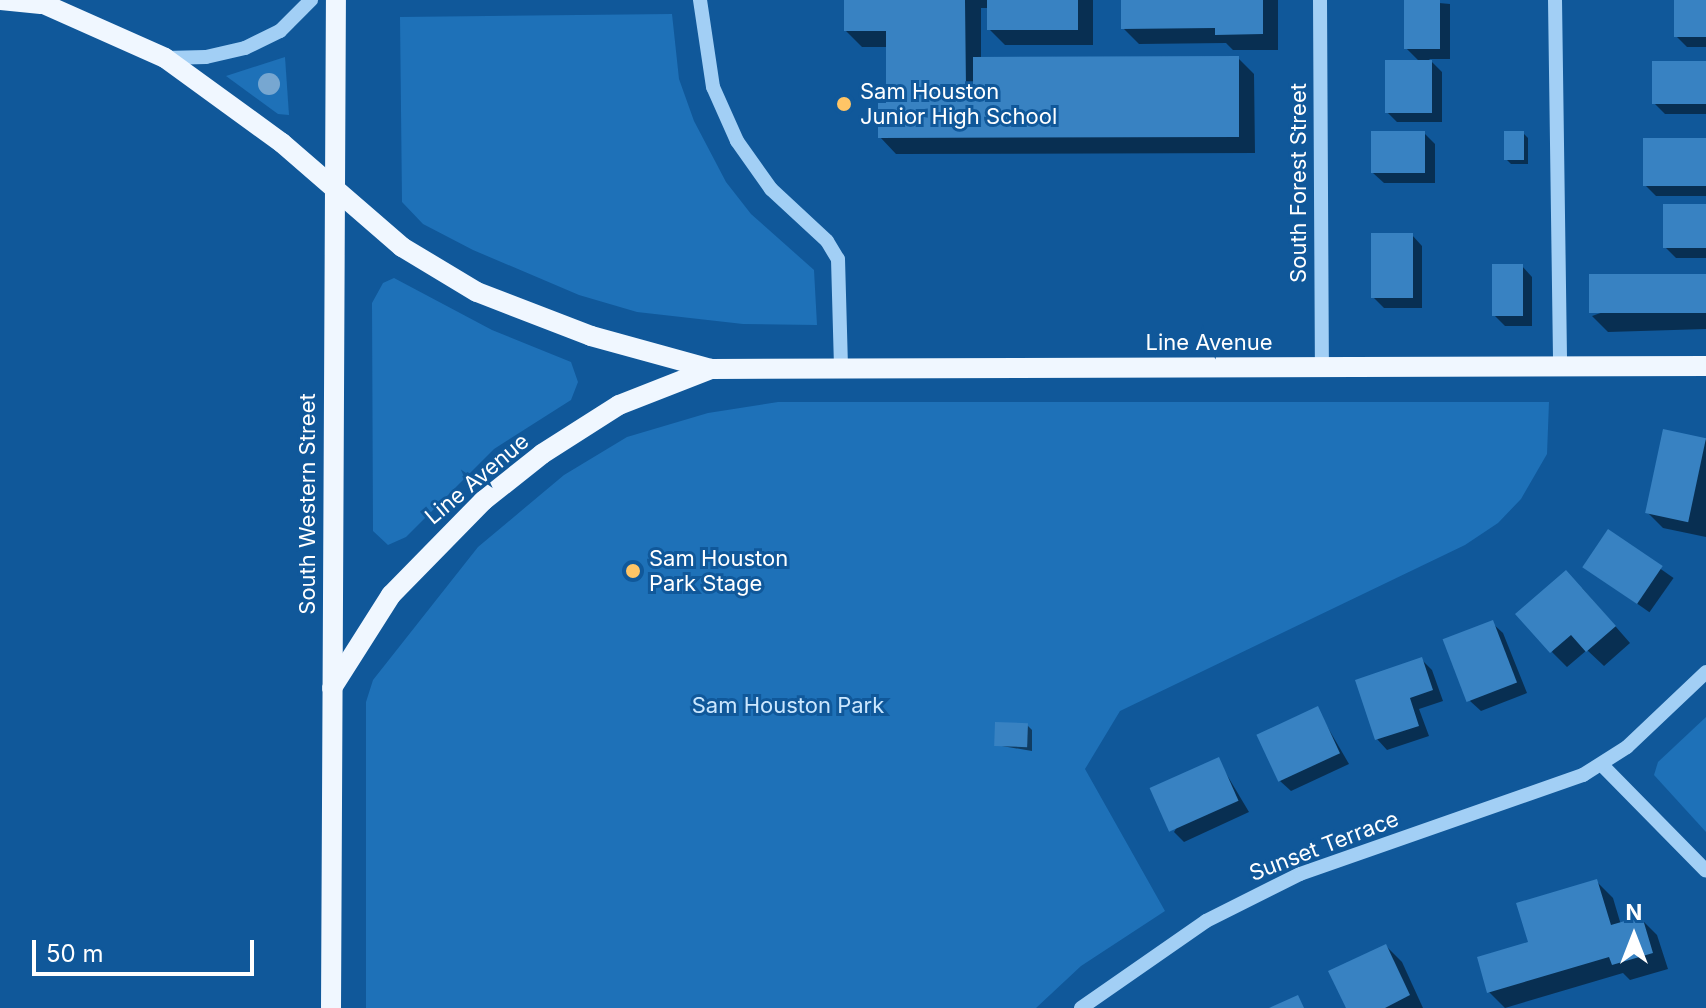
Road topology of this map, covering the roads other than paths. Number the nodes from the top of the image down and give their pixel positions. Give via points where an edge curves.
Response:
1 (0, 0) edge
2 (311, 0) edge
3 (336, 0) edge
4 (700, 0) edge
5 (1320, 0) edge
6 (1555, 0) edge
7 (38, 2) edge
8 (165, 58) junction
9 (334, 190) junction
10 (1560, 366) junction
11 (1706, 366) edge
12 (1322, 367) junction
13 (841, 368) junction
14 (711, 369) junction
15 (1706, 672) edge
16 (330, 691) junction
17 (1602, 765) junction
18 (1706, 871) edge
19 (331, 1008) edge
20 (1081, 1008) edge

1 - 7 main road, Line Avenue
2 - 8 street via 280,31 245,48
3 - 9 main road, South Western Street
4 - 13 street via 713,87 737,141 771,189 827,241 838,259
5 - 12 street, South Forest Street
6 - 10 street
7 - 8 main road, Line Avenue
8 - 9 main road, Line Avenue via 272,136
9 - 14 main road, Line Avenue via 415,256 477,292 591,336
9 - 16 main road, South Western Street
10 - 11 main road, Line Avenue
10 - 12 main road, Line Avenue
12 - 13 main road, Line Avenue
13 - 14 main road, Line Avenue
14 - 16 main road, Line Avenue via 619,405 542,454 483,501 391,595
15 - 17 street, Sunset Terrace
16 - 19 main road, South Western Street
17 - 18 street
17 - 20 street, Sunset Terrace via 1551,789 1300,874 1257,894 1206,921

